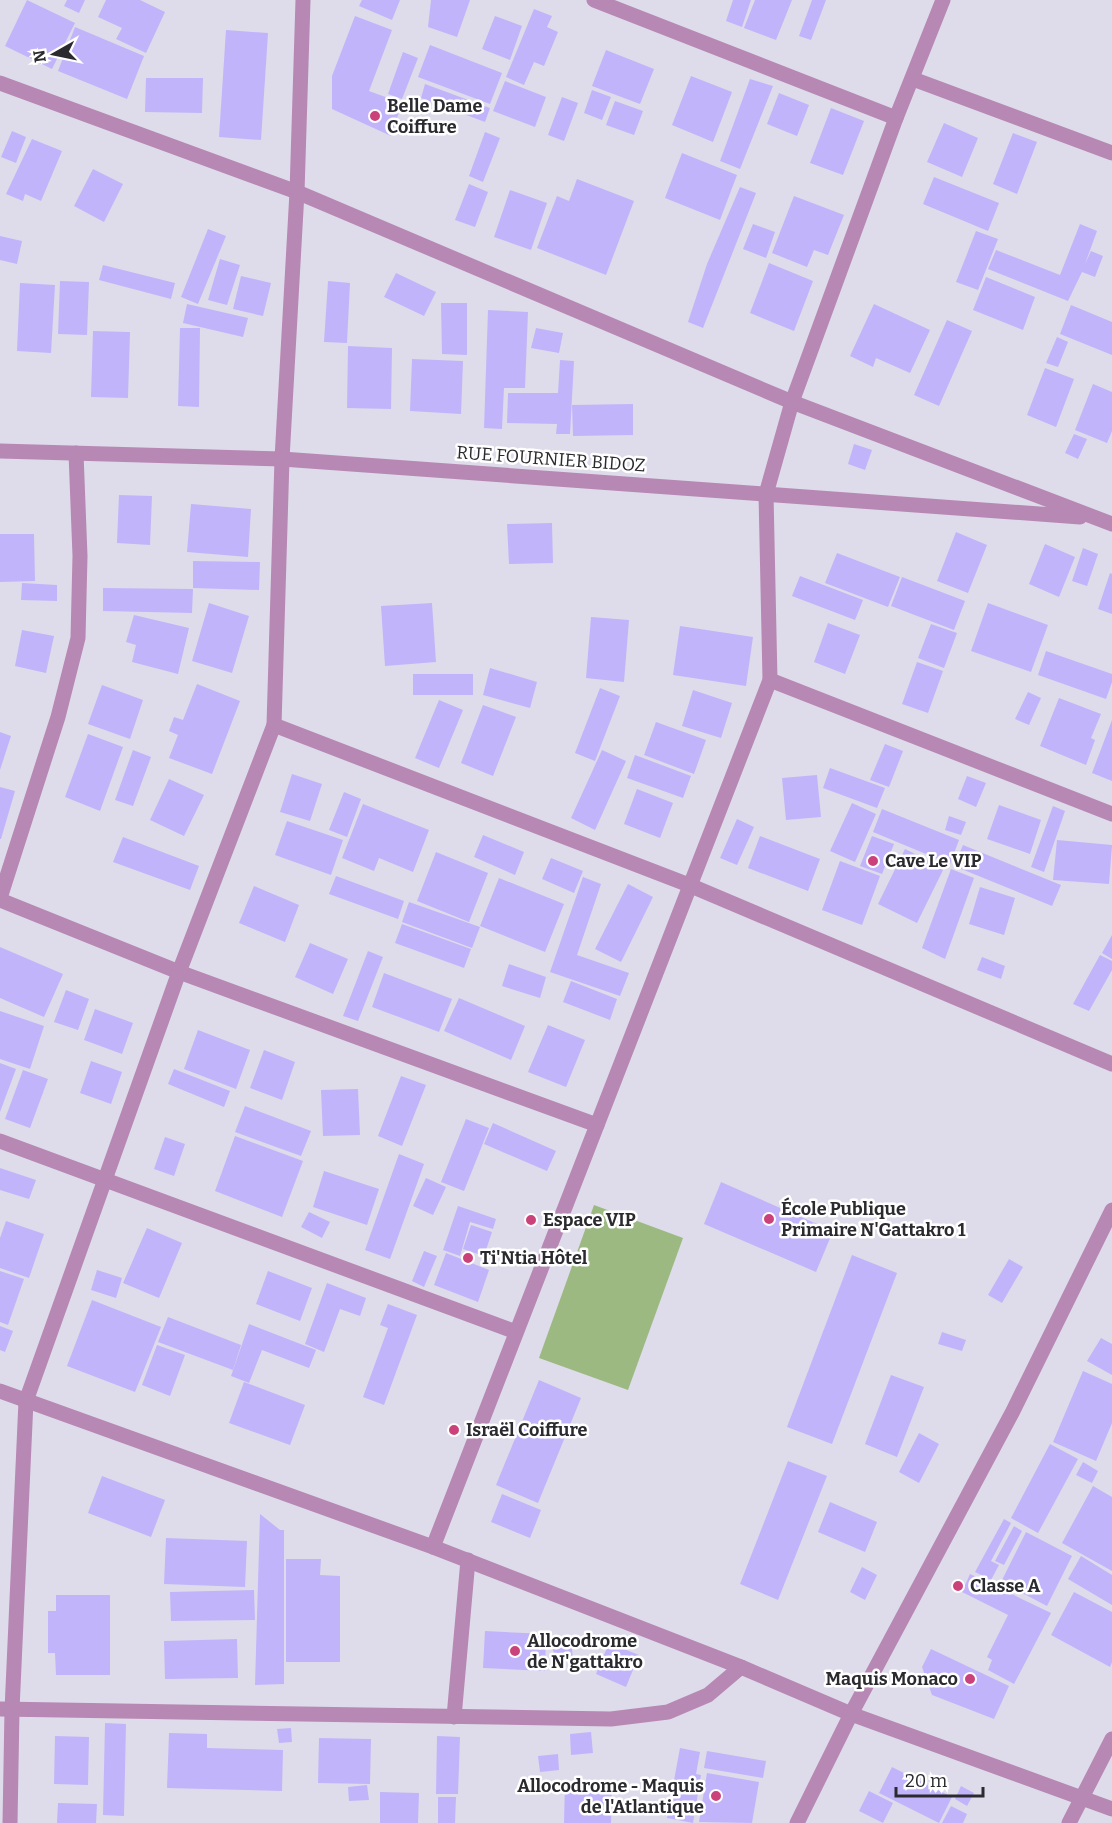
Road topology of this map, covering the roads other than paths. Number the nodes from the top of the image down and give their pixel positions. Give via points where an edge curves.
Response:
1 (303, 0) edge
2 (594, 0) edge
3 (943, 0) edge
4 (913, 79) junction
5 (0, 83) edge
6 (896, 118) junction
7 (1112, 153) edge
8 (297, 192) junction
9 (792, 402) junction
10 (0, 451) edge
11 (76, 453) junction
12 (282, 459) junction
13 (766, 494) junction
14 (1105, 521) edge
15 (771, 680) junction
16 (274, 725) junction
17 (1112, 814) edge
18 (690, 885) junction
19 (0, 899) edge
20 (179, 972) junction
21 (1112, 1064) edge
22 (597, 1125) junction
23 (0, 1141) edge
24 (105, 1179) junction
25 (1112, 1209) edge
26 (516, 1332) junction
27 (0, 1391) edge
28 (26, 1401) junction
29 (433, 1547) junction
30 (468, 1560) junction
31 (741, 1667) junction
32 (6, 1710) edge
33 (851, 1714) junction
34 (454, 1717) junction
35 (1112, 1739) edge
36 (1082, 1798) junction
37 (1112, 1809) edge
38 (10, 1823) edge
39 (796, 1823) edge
40 (1069, 1823) edge

1 - 8 street
2 - 6 street
3 - 4 street
4 - 6 street
4 - 7 street
5 - 8 street
6 - 9 street
8 - 9 street
8 - 12 street
9 - 13 street
9 - 14 street
10 - 11 street, RUE FOURNIER BIDOZ
11 - 12 street, RUE FOURNIER BIDOZ
11 - 19 street via 78,638 58,717
12 - 13 street, RUE FOURNIER BIDOZ
12 - 16 street
13 - 14 street, RUE FOURNIER BIDOZ
13 - 15 street
15 - 17 street
15 - 18 street
16 - 18 street
16 - 20 street
18 - 21 street
18 - 22 street
19 - 20 street
20 - 22 street
20 - 24 street
22 - 26 street
23 - 24 street
24 - 26 street
24 - 28 street
25 - 33 street via 1013,1411
26 - 29 street
27 - 28 street
28 - 29 street
28 - 32 street
29 - 30 street
30 - 31 street
30 - 34 street
31 - 33 street
31 - 34 street via 708,1695 668,1712 611,1719
32 - 34 street
32 - 38 street
33 - 36 street
33 - 39 street
35 - 36 street
36 - 37 street
36 - 40 street

